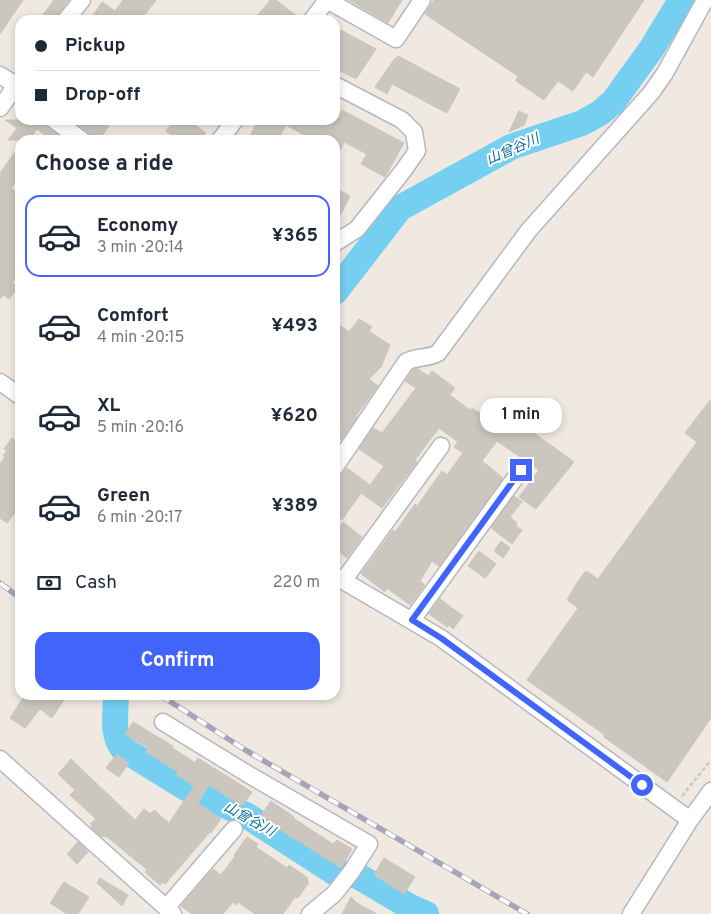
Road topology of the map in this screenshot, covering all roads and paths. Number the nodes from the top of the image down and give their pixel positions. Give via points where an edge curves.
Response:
1 (82, 0) edge
2 (327, 0) edge
3 (422, 0) edge
4 (705, 0) edge
5 (70, 15) edge
6 (316, 15) edge
7 (0, 75) edge
8 (15, 86) edge
9 (340, 88) edge
10 (15, 89) edge
11 (0, 108) edge
12 (61, 125) edge
13 (75, 135) edge
14 (340, 240) edge
15 (0, 382) edge
16 (15, 392) edge
17 (441, 446) dead end
18 (340, 460) edge
19 (521, 470) dead end
20 (340, 578) edge
21 (340, 580) edge
22 (412, 620) junction
23 (163, 722) dead end
24 (0, 758) edge
25 (711, 760) edge
26 (711, 790) edge
27 (673, 808) junction
28 (690, 820) junction
29 (234, 828) dead end
30 (170, 911) edge
31 (310, 914) edge
32 (631, 914) edge

1 - 5 street
2 - 3 street via 396,39
2 - 6 street
4 - 18 street via 666,74 651,94 529,230 438,353 406,362
7 - 8 street
9 - 14 street via 402,120 414,132 416,150 357,229
10 - 11 street
12 - 13 street
15 - 16 street
17 - 20 street
19 - 22 street
21 - 22 street
22 - 27 street
23 - 31 street via 369,844 334,894
24 - 30 street
25 - 27 path
26 - 28 street
27 - 28 street
28 - 32 street
29 - 30 street

